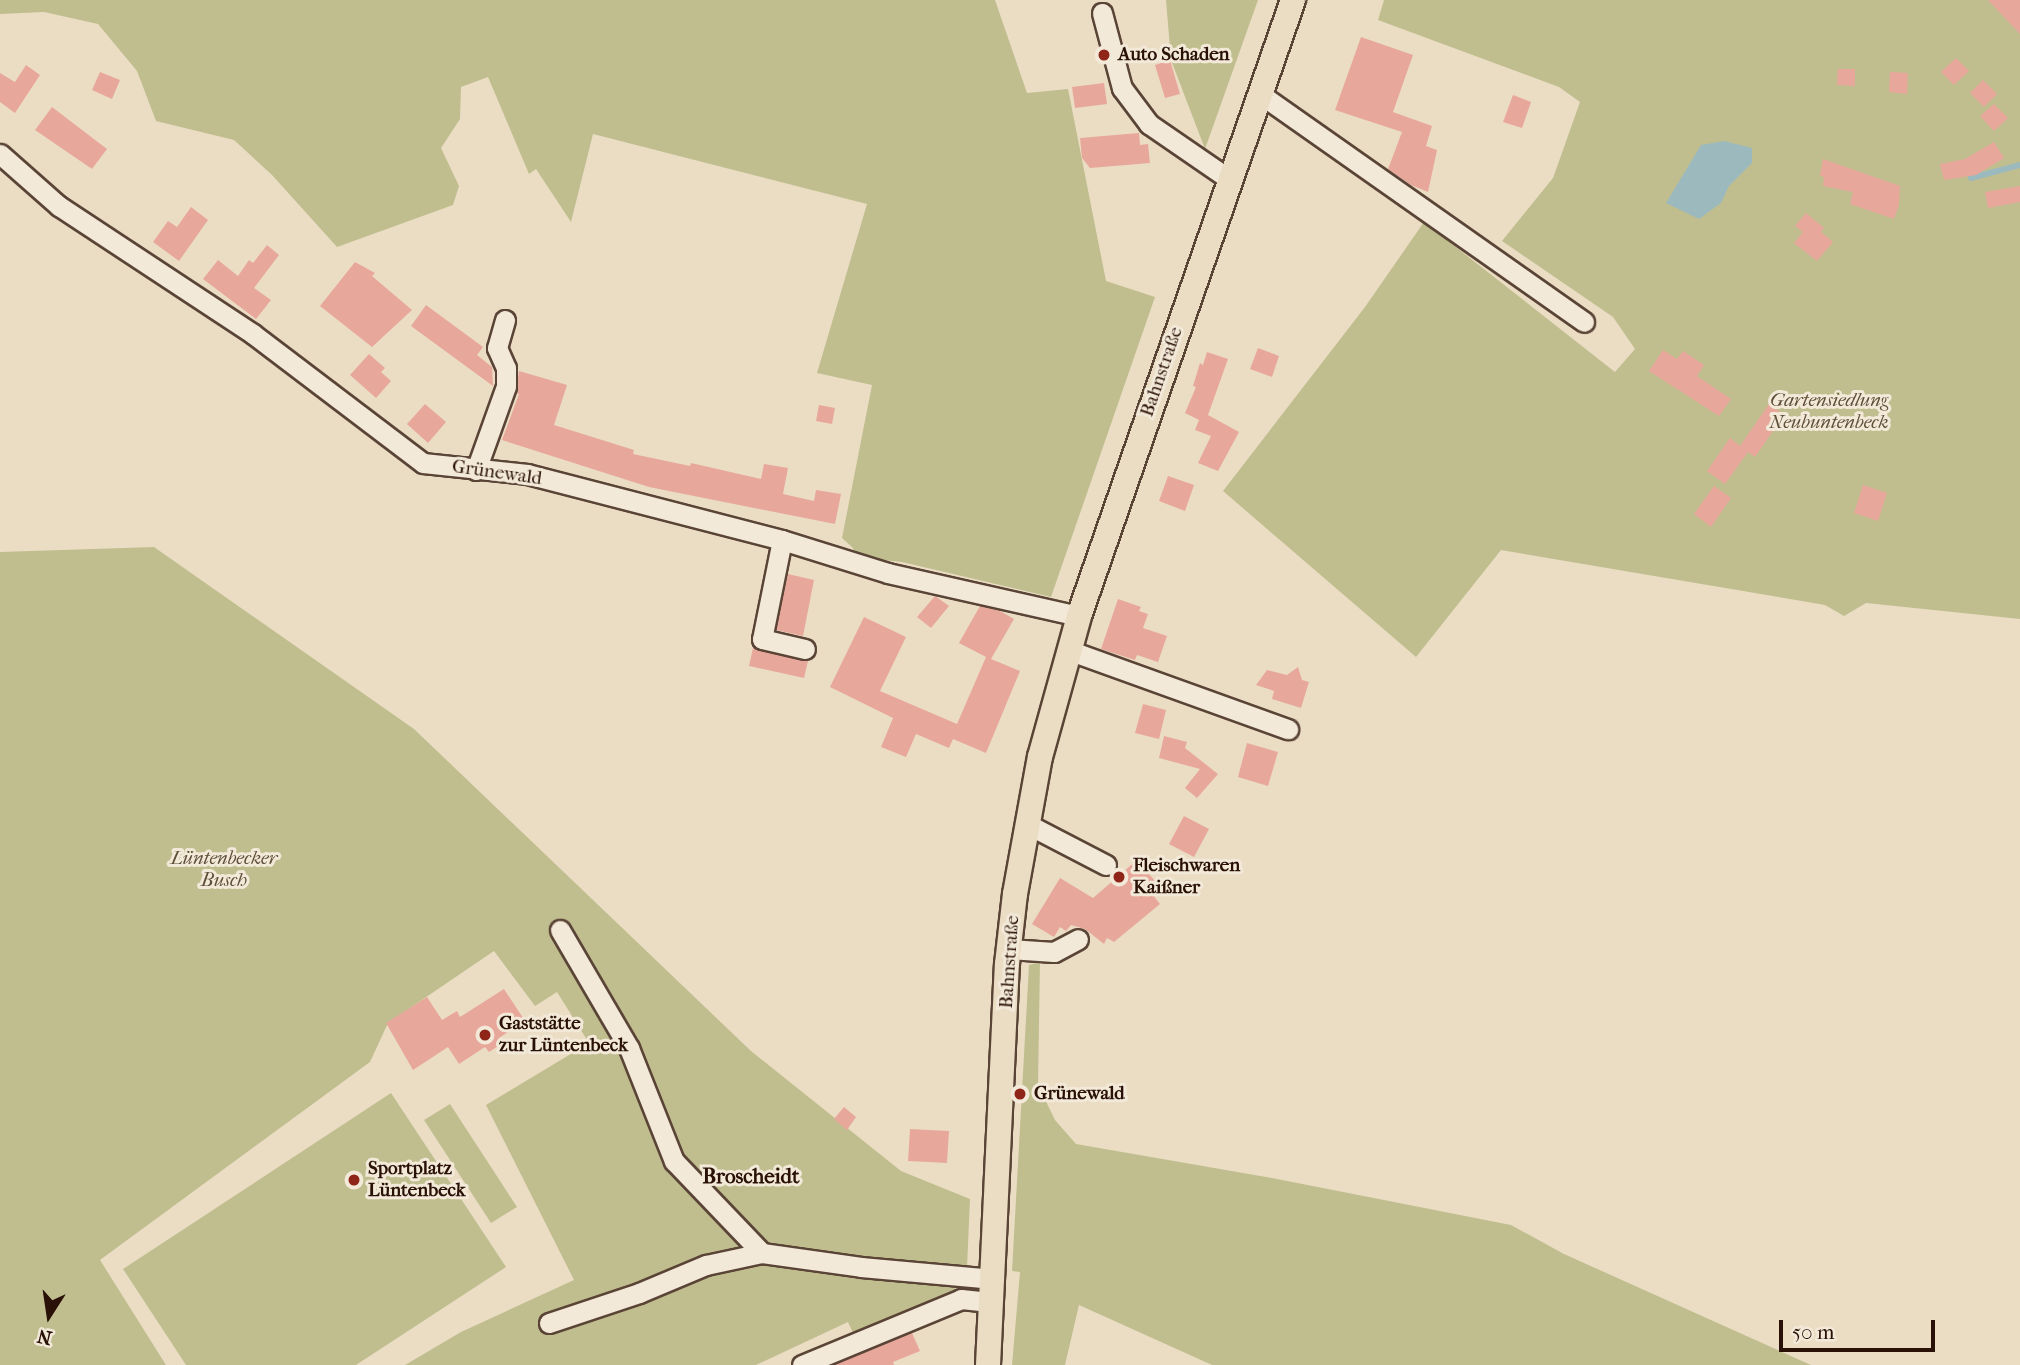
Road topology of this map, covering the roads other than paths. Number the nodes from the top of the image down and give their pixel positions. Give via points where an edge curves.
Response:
1 (1293, 0) edge
2 (1102, 13) dead end
3 (1260, 94) junction
4 (0, 154) edge
5 (1229, 179) junction
6 (505, 320) dead end
7 (1584, 322) dead end
8 (476, 470) junction
9 (782, 540) junction
10 (1079, 616) junction
11 (805, 649) dead end
12 (1068, 650) junction
13 (1288, 729) dead end
14 (1027, 824) junction
15 (1106, 865) dead end
16 (560, 930) dead end
17 (1077, 939) dead end
18 (1009, 949) junction
19 (762, 1253) junction
20 (992, 1290) junction
21 (549, 1323) dead end
22 (802, 1365) edge
23 (988, 1365) edge

1 - 3 main road, Bahnstraße
2 - 5 street via 1122,88 1149,124
3 - 5 main road, Bahnstraße
3 - 7 street
4 - 8 street, Grünewald via 59,206 253,334 423,463
5 - 10 main road, Bahnstraße
6 - 8 street via 498,348 506,368 506,386
8 - 9 street, Grünewald via 527,474
9 - 10 street, Grünewald via 888,573
9 - 11 street via 762,639
10 - 12 main road, Bahnstraße
12 - 13 street
12 - 14 main road, Bahnstraße via 1042,745
14 - 15 street
14 - 18 main road, Bahnstraße
16 - 19 street via 629,1048 674,1161
17 - 18 street via 1054,952
18 - 20 main road, Bahnstraße
19 - 20 street via 963,1276
19 - 21 street via 706,1265
20 - 22 street
20 - 23 main road, Bahnstraße

